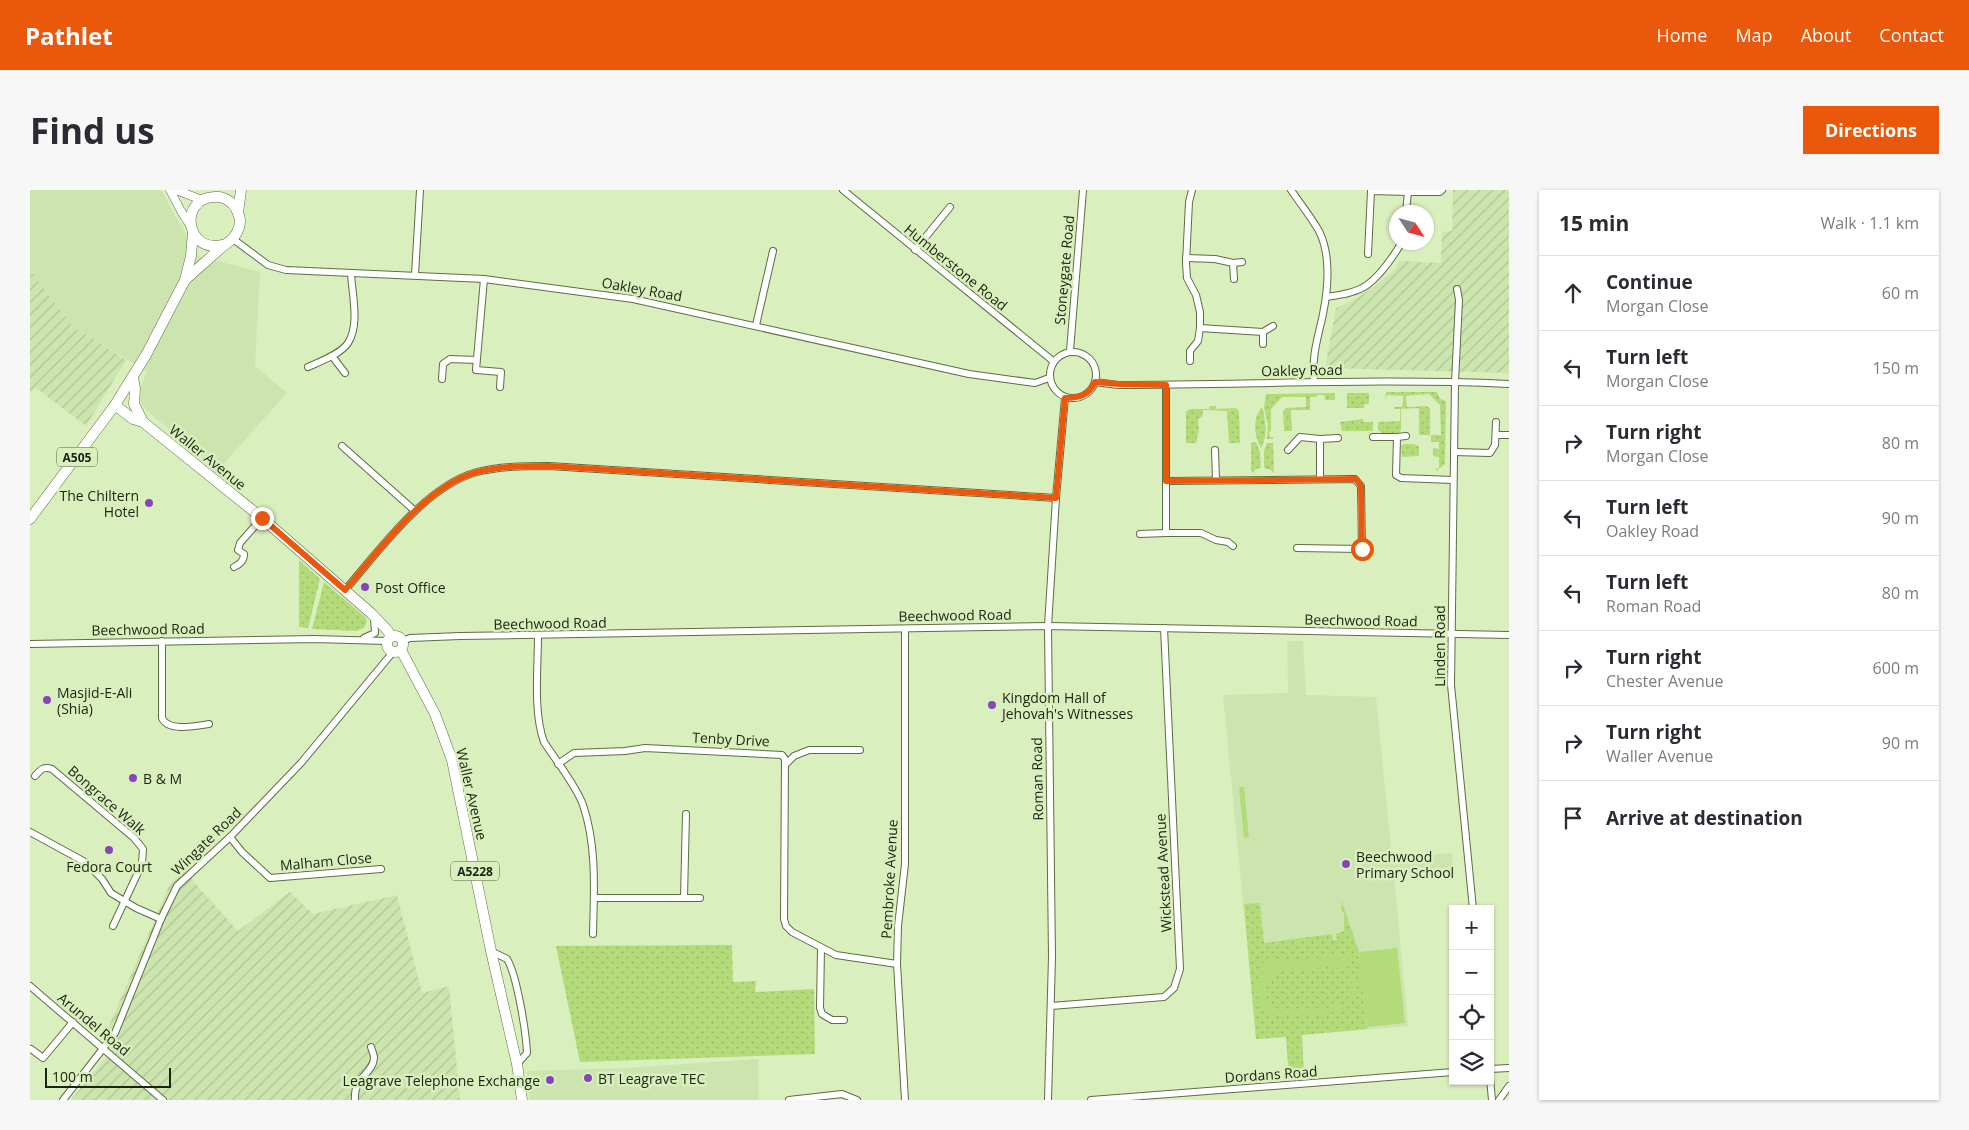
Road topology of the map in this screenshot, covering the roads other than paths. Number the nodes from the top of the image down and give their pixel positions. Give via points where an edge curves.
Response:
1 (170, 190) edge
2 (176, 190) edge
3 (217, 190) edge
4 (241, 190) edge
5 (420, 190) edge
6 (843, 190) edge
7 (1083, 190) edge
8 (1192, 190) edge
9 (1291, 190) edge
10 (1371, 190) edge
11 (1442, 190) edge
12 (1408, 192) junction
13 (204, 199) junction
14 (1407, 205) edge
15 (950, 207) dead end
16 (238, 212) junction
17 (192, 228) junction
18 (229, 241) junction
19 (915, 250) junction
20 (1396, 250) edge
21 (773, 251) dead end
22 (1368, 254) dead end
23 (1186, 258) junction
24 (1242, 262) dead end
25 (1233, 263) junction
26 (351, 273) junction
27 (416, 275) junction
28 (484, 279) junction
29 (1234, 279) dead end
30 (185, 280) junction
31 (1457, 289) dead end
32 (1326, 297) junction
33 (756, 325) junction
34 (1273, 326) dead end
35 (1200, 328) junction
36 (1263, 332) junction
37 (1263, 344) dead end
38 (1070, 351) junction
39 (332, 356) junction
40 (476, 360) junction
41 (1190, 361) dead end
42 (1053, 362) junction
43 (308, 367) dead end
44 (344, 373) dead end
45 (133, 377) junction
46 (1049, 378) junction
47 (442, 379) dead end
48 (1095, 382) junction
49 (1314, 382) junction
50 (1455, 382) junction
51 (1509, 384) edge
52 (1166, 385) junction
53 (500, 387) dead end
54 (1065, 398) junction
55 (115, 405) junction
56 (143, 422) junction
57 (1496, 422) dead end
58 (1496, 435) junction
59 (1509, 435) edge
60 (1406, 436) dead end
61 (1373, 437) dead end
62 (1397, 437) junction
63 (1338, 438) dead end
64 (1320, 439) junction
65 (342, 446) dead end
66 (1215, 450) dead end
67 (1288, 450) dead end
68 (1454, 452) junction
69 (1320, 479) junction
70 (1216, 480) junction
71 (1453, 480) junction
72 (1166, 481) junction
73 (1056, 498) junction
74 (415, 511) junction
75 (262, 518) junction
76 (30, 519) edge
77 (1166, 533) junction
78 (1140, 534) dead end
79 (1233, 546) dead end
80 (1297, 548) dead end
81 (234, 567) dead end
82 (345, 590) junction
83 (372, 614) junction
84 (1048, 626) junction
85 (1164, 628) junction
86 (905, 629) junction
87 (1451, 634) junction
88 (1509, 635) edge
89 (538, 636) junction
90 (389, 639) junction
91 (360, 640) junction
92 (162, 641) junction
93 (30, 644) edge
94 (399, 648) junction
95 (209, 724) dead end
96 (860, 750) dead end
97 (558, 764) junction
98 (785, 765) junction
99 (35, 776) dead end
100 (686, 814) dead end
101 (30, 832) edge
102 (230, 837) junction
103 (381, 869) dead end
104 (684, 897) junction
105 (594, 898) junction
106 (700, 898) dead end
107 (124, 901) junction
108 (1473, 905) edge
109 (161, 919) junction
110 (113, 926) dead end
111 (592, 934) dead end
112 (821, 948) junction
113 (491, 951) junction
114 (897, 964) junction
115 (30, 986) edge
116 (1051, 1006) junction
117 (844, 1020) dead end
118 (73, 1022) junction
119 (371, 1047) dead end
120 (31, 1048) dead end
121 (104, 1049) junction
122 (517, 1064) junction
123 (1509, 1068) edge
124 (1494, 1069) edge
125 (1449, 1072) edge
126 (1491, 1085) edge
127 (1509, 1086) edge
128 (63, 1100) edge
129 (163, 1100) edge
130 (355, 1100) edge
131 (522, 1100) edge
132 (789, 1100) edge
133 (857, 1100) edge
134 (905, 1100) edge
135 (1048, 1100) edge
136 (1091, 1100) edge
137 (1492, 1100) edge
138 (1498, 1100) edge

1 - 17 street
2 - 13 street
3 - 13 main road
4 - 16 main road
5 - 27 street
6 - 19 street, Humberstone Road
7 - 38 street, Stoneygate Road
8 - 23 street
9 - 32 street via 1319,232 1325,252
10 - 12 street
10 - 22 street
11 - 12 street
12 - 14 street
13 - 16 main road via 221,197 229,200
13 - 17 main road via 193,211
15 - 19 street
16 - 18 main road via 239,226
17 - 18 main road via 203,243 211,246
17 - 30 main road, A505 via 191,256
18 - 26 street, Oakley Road via 262,261 286,270
18 - 30 main road, A505
19 - 42 street, Humberstone Road
20 - 32 street via 1366,285 1345,294
21 - 33 street
23 - 25 street
23 - 35 street via 1187,278 1200,312
24 - 25 street
25 - 29 street
26 - 27 street, Oakley Road
26 - 39 street via 355,321 348,343
27 - 28 street, Oakley Road
28 - 33 street, Oakley Road via 633,298
28 - 40 street
30 - 45 main road, A505
31 - 50 street, Linden Road
32 - 49 street via 1314,346
33 - 46 street, Oakley Road via 969,374 1035,383
34 - 36 street
35 - 36 street
35 - 41 street via 1198,341 1190,351
36 - 37 street
38 - 42 street
38 - 48 street via 1091,360
39 - 43 street
39 - 44 street
40 - 47 street via 450,359 443,364
40 - 53 street via 476,370 501,372
42 - 46 street
45 - 55 main road, A505
45 - 56 main road via 134,404
46 - 54 street via 1055,390
48 - 52 street, Oakley Road
48 - 54 street via 1087,394
49 - 50 street, Oakley Road
49 - 52 street, Oakley Road
50 - 51 street, Oakley Road
50 - 68 street, Linden Road
52 - 72 street
54 - 73 street, Roman Road
55 - 56 main road, Waller Avenue / A5228 via 132,419
55 - 76 main road, A505
56 - 75 main road, Waller Avenue / A5228
57 - 58 street
58 - 59 street
58 - 68 street via 1495,446 1490,452
60 - 62 street
61 - 62 street
62 - 71 street via 1396,475 1401,478
63 - 64 street
64 - 67 street via 1300,437
64 - 69 street
65 - 74 street
66 - 70 street
68 - 71 street, Linden Road
69 - 70 street
69 - 80 street via 1356,479 1361,486 1362,549
70 - 72 street
71 - 87 street, Linden Road
72 - 77 street
73 - 74 street via 526,466 476,472 442,489
73 - 84 street, Roman Road
74 - 82 street
75 - 81 street via 240,543 238,550 244,558
75 - 82 main road, Waller Avenue / A5228
77 - 78 street
77 - 79 street via 1201,533
82 - 83 main road, Waller Avenue / A5228
83 - 90 main road, Waller Avenue / A5228 via 388,631
83 - 91 street via 375,633
84 - 85 street, Beechwood Road
84 - 86 street, Beechwood Road
84 - 116 street, Roman Road
85 - 87 street, Beechwood Road
85 - 116 street, Wickstead Avenue via 1180,969 1174,988 1164,997
86 - 89 street, Beechwood Road
86 - 114 street, Pembroke Avenue via 905,864
87 - 88 street, Beechwood Road
87 - 108 street, Linden Road via 1451,685
89 - 94 street, Beechwood Road via 410,638
89 - 97 street via 538,718 544,742
90 - 91 street, Beechwood Road
90 - 94 main road via 399,637
90 - 94 main road, A5228 via 387,648
91 - 92 street, Beechwood Road
92 - 93 street, Beechwood Road
92 - 95 street via 164,723 169,726
94 - 102 street, Wingate Road via 301,763
94 - 113 main road, Waller Avenue / A5228 via 434,714 452,760
96 - 98 street via 809,750 794,756
97 - 98 street, Tenby Drive via 574,754 645,748 779,754 785,759
97 - 105 street via 582,803 592,841
98 - 112 street via 784,918 792,932
99 - 107 street, Bongrace Walk via 41,769 52,769 143,849 142,864
100 - 104 street
101 - 107 street via 85,862 111,893
102 - 103 street, Malham Close via 270,878
102 - 109 street, Wingate Road via 177,886
104 - 105 street
104 - 106 street
105 - 111 street
107 - 109 street
107 - 110 street, Bongrace Walk
109 - 121 street, Wingate Road via 115,1033
112 - 114 street via 836,955
112 - 117 street via 820,1008 822,1014 832,1020
113 - 122 main road, Waller Avenue / A5228
113 - 122 street via 507,959 513,975 527,1053
114 - 134 street, Pembroke Avenue
115 - 118 street, Arundel Road
116 - 135 street, Roman Road
118 - 120 street via 43,1058
118 - 121 street, Arundel Road
119 - 130 street via 374,1059 355,1087
121 - 128 street, Wingate Road
121 - 129 street, Arundel Road
122 - 131 main road, Waller Avenue / A5228
123 - 124 street
125 - 136 street, Dordans Road
126 - 137 street
127 - 138 street
132 - 133 street via 842,1094

